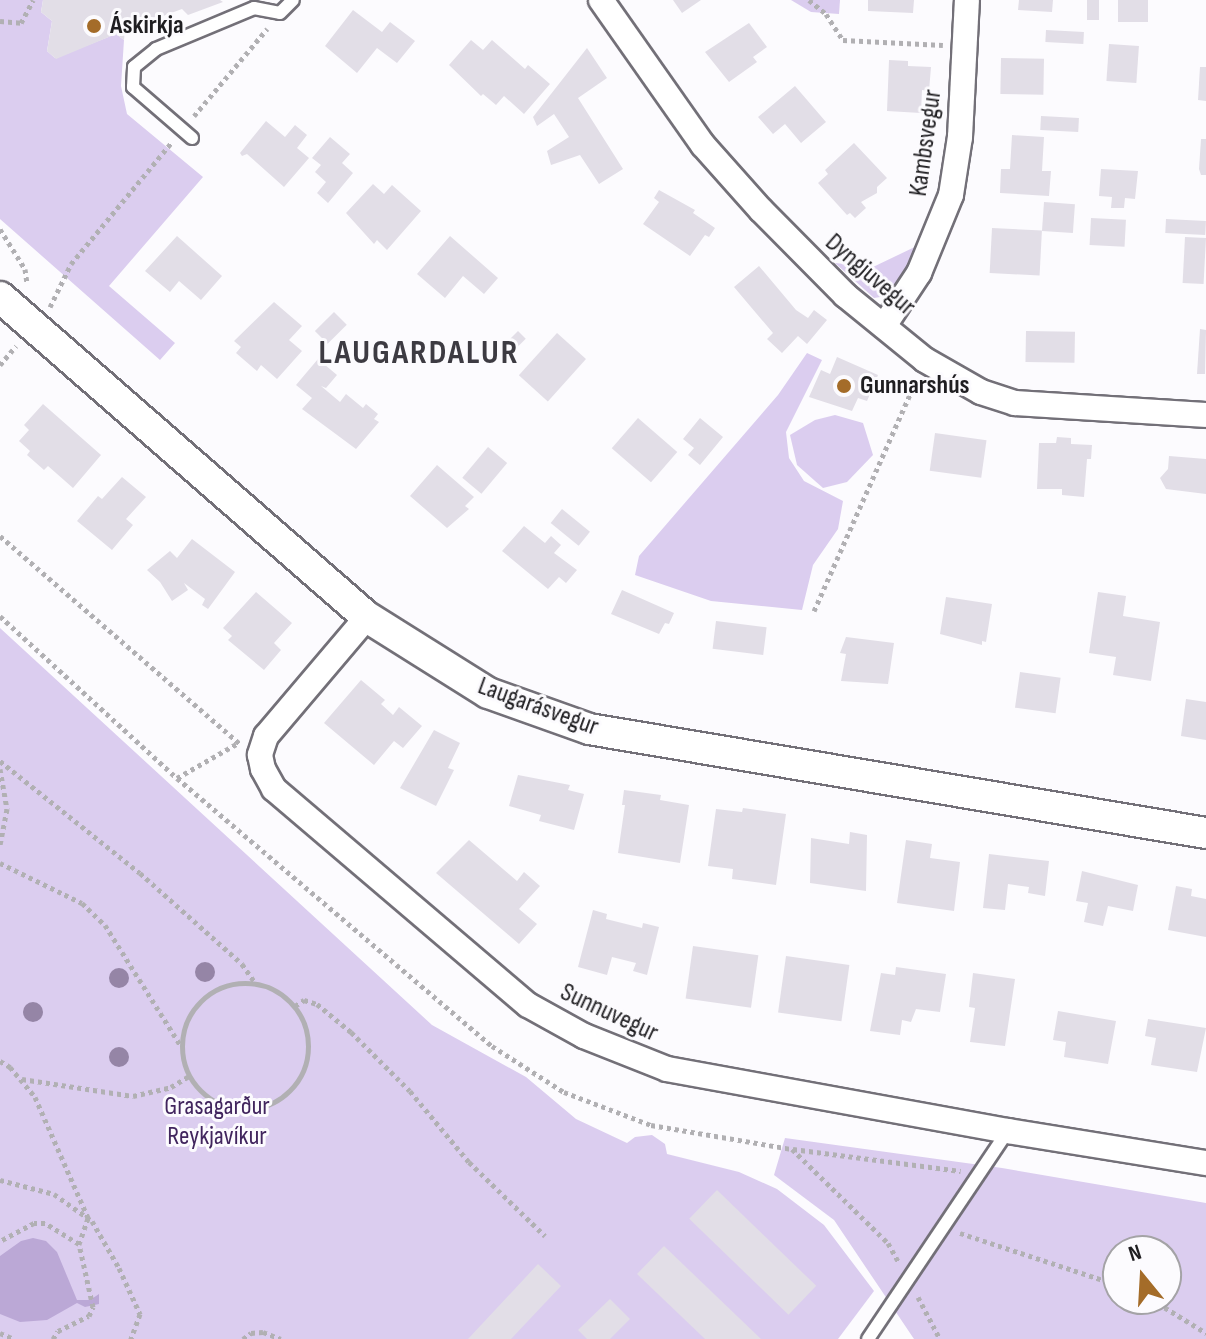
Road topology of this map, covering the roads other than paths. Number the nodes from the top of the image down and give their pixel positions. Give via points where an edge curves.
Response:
1 (293, 0) edge
2 (601, 0) edge
3 (967, 0) edge
4 (192, 138) dead end
5 (14, 295) edge
6 (884, 326) junction
7 (1206, 415) edge
8 (367, 617) junction
9 (1206, 833) edge
10 (1008, 1131) junction
11 (1206, 1163) edge
12 (868, 1339) edge

1 - 4 lane via 280,13 254,8 156,49 134,67 133,87
2 - 6 street, Dyngjuvegur via 703,145 807,259
3 - 6 street, Kambsvegur via 960,137 951,195 919,273
5 - 8 street, Laugarásvegur
6 - 7 street, Dyngjuvegur via 925,360 981,392 1015,403
8 - 9 street, Laugarásvegur via 488,693 589,729
8 - 10 street, Sunnuvegur via 266,736 260,755 274,789 528,1005 584,1036 667,1069
10 - 11 street, Sunnuvegur
10 - 12 lane

